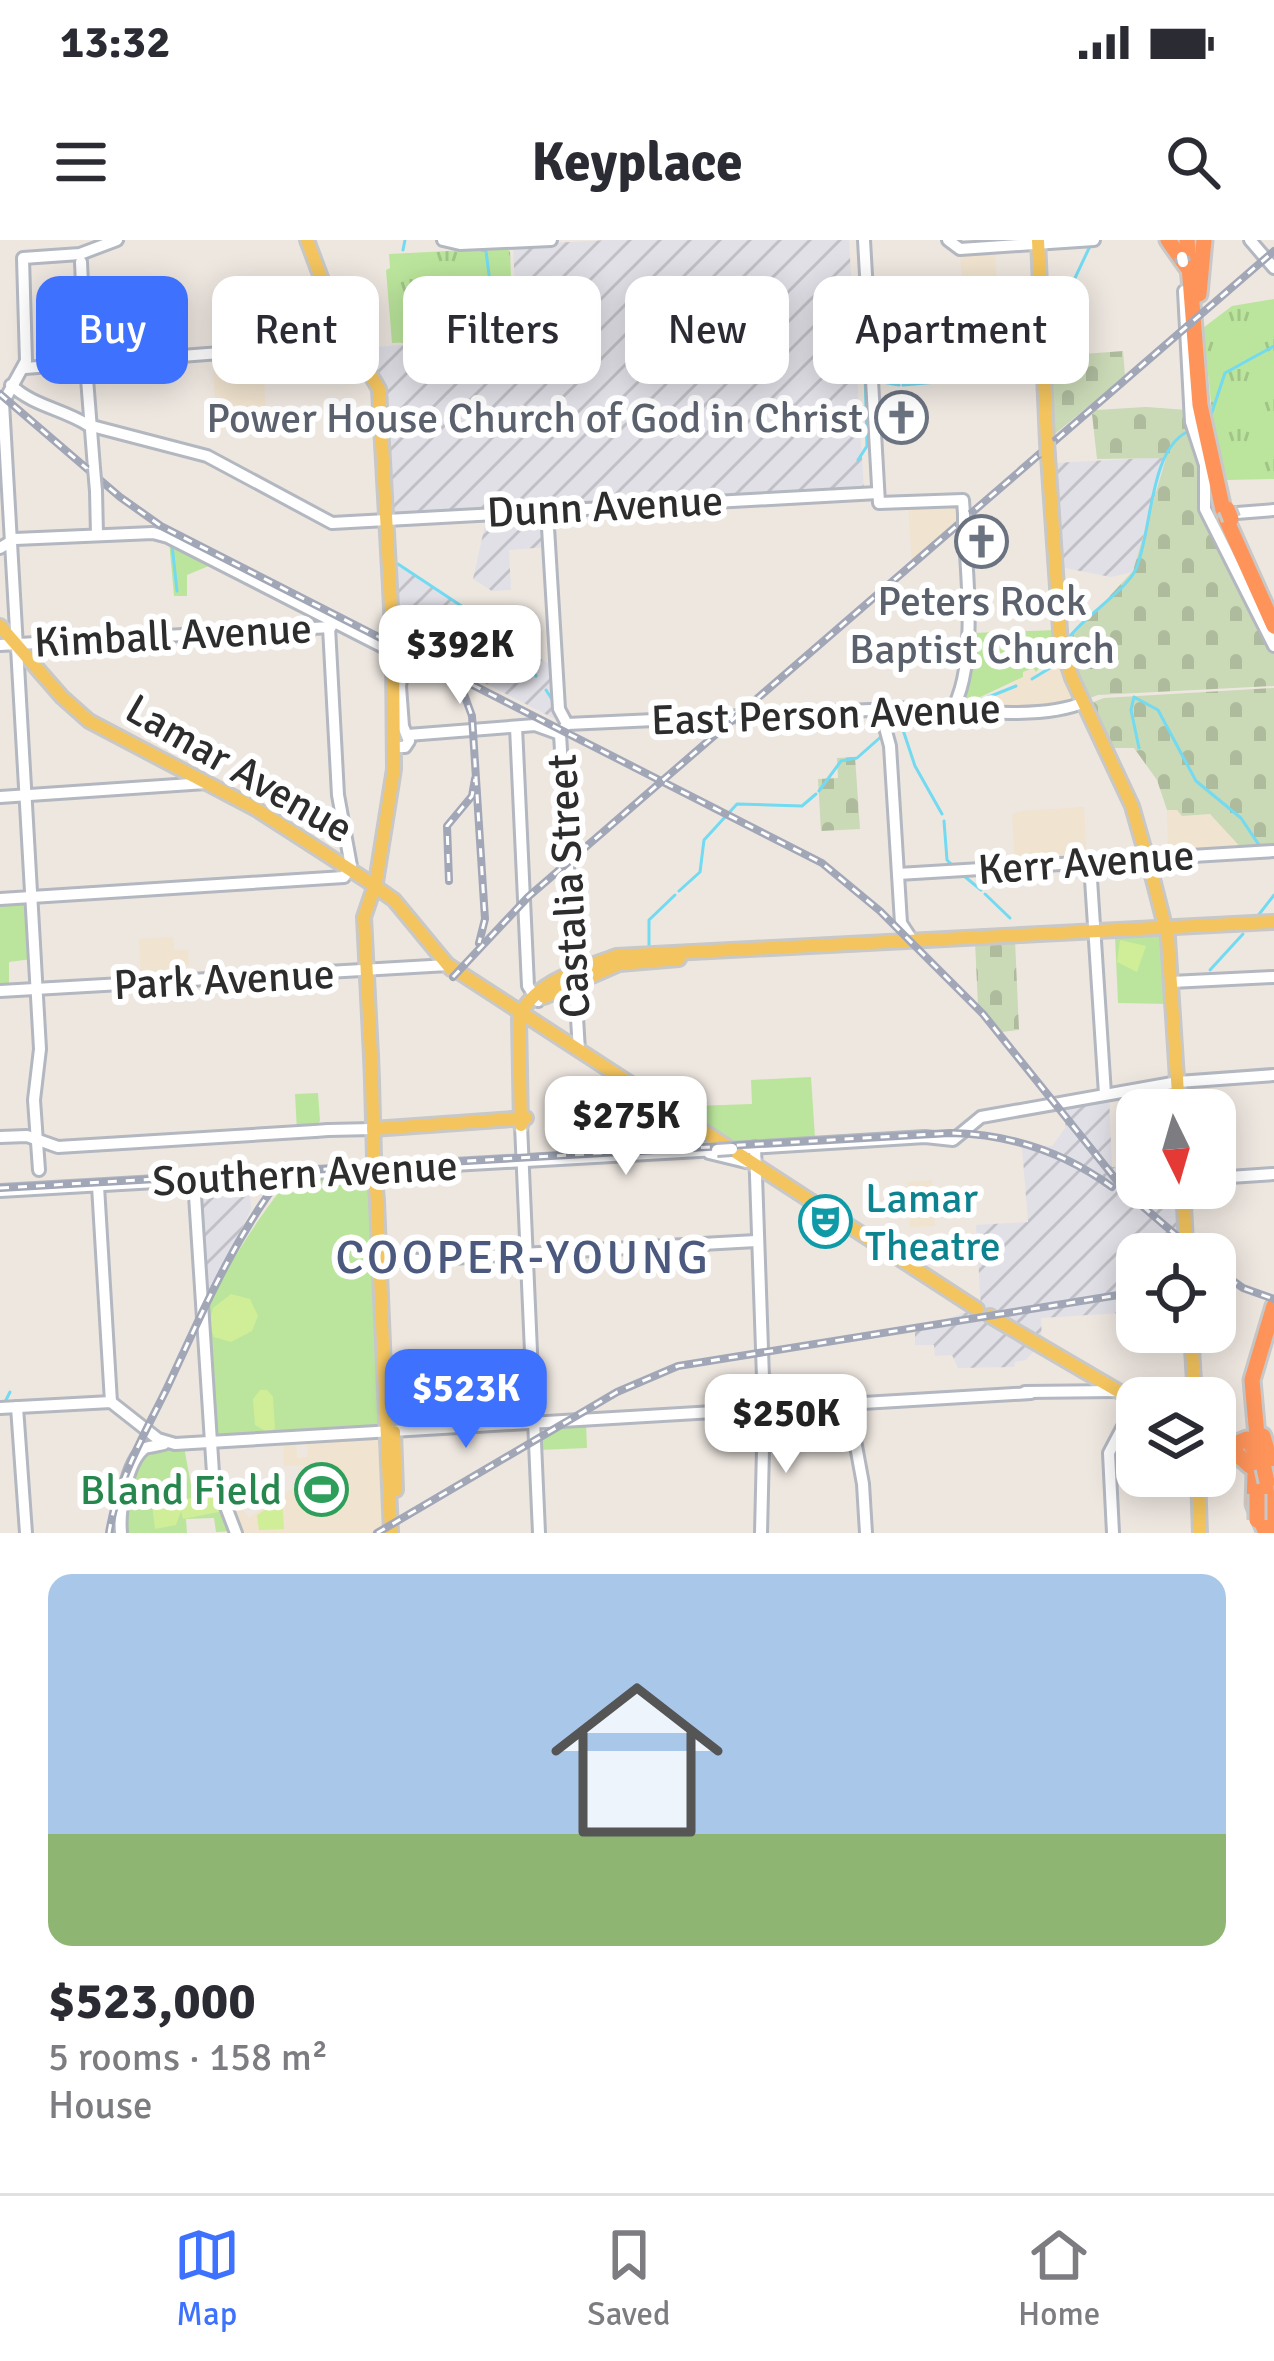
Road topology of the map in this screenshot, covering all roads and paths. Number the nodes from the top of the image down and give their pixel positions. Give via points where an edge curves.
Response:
1 (117, 240) edge
2 (308, 240) edge
3 (443, 240) edge
4 (551, 240) edge
5 (864, 240) edge
6 (1094, 240) edge
7 (1168, 240) edge
8 (1204, 240) edge
9 (1250, 240) edge
10 (1038, 242) edge
11 (951, 243) edge
12 (1185, 248) edge
13 (81, 262) dead end
14 (1274, 268) edge
15 (82, 276) edge
16 (321, 276) edge
17 (866, 276) edge
18 (1039, 276) edge
19 (1190, 281) junction
20 (1197, 309) junction
21 (36, 366) edge
22 (25, 368) junction
23 (379, 376) edge
24 (86, 384) edge
25 (872, 384) edge
26 (1044, 384) edge
27 (11, 386) junction
28 (1201, 424) junction
29 (88, 425) junction
30 (2, 430) edge
31 (875, 497) junction
32 (1274, 510) edge
33 (547, 511) junction
34 (1223, 515) junction
35 (386, 520) junction
36 (97, 535) junction
37 (5, 544) edge
38 (1274, 616) edge
39 (0, 626) edge
40 (346, 626) junction
41 (1274, 626) edge
42 (329, 628) junction
43 (1274, 646) edge
44 (13, 651) edge
45 (399, 655) junction
46 (1084, 702) junction
47 (880, 709) junction
48 (950, 713) junction
49 (515, 727) junction
50 (564, 729) junction
51 (407, 735) junction
52 (396, 747) junction
53 (206, 783) junction
54 (25, 795) junction
55 (0, 797) edge
56 (1274, 851) edge
57 (1148, 860) junction
58 (1090, 864) junction
59 (350, 870) junction
60 (898, 874) junction
61 (376, 884) junction
62 (31, 897) junction
63 (0, 899) edge
64 (1274, 925) edge
65 (1166, 930) junction
66 (1095, 934) junction
67 (968, 938) junction
68 (912, 940) junction
69 (446, 969) junction
70 (367, 973) junction
71 (1274, 976) edge
72 (575, 978) junction
73 (1172, 982) junction
74 (36, 989) junction
75 (0, 991) edge
76 (526, 1007) junction
77 (579, 1052) junction
78 (1274, 1075) edge
79 (1178, 1082) junction
80 (1178, 1089) edge
81 (1105, 1094) junction
82 (523, 1121) junction
83 (433, 1127) junction
84 (373, 1129) junction
85 (388, 1132) junction
86 (0, 1137) edge
87 (37, 1141) junction
88 (700, 1151) junction
89 (748, 1155) junction
90 (374, 1161) junction
91 (522, 1161) junction
92 (39, 1170) dead end
93 (1274, 1174) edge
94 (1236, 1177) edge
95 (194, 1180) junction
96 (98, 1186) junction
97 (0, 1191) edge
98 (756, 1241) junction
99 (380, 1245) junction
100 (526, 1254) junction
101 (381, 1262) junction
102 (1274, 1306) edge
103 (1269, 1332) edge
104 (1254, 1380) junction
105 (1097, 1386) junction
106 (1116, 1391) edge
107 (111, 1402) junction
108 (848, 1403) junction
109 (16, 1407) junction
110 (764, 1407) junction
111 (0, 1408) edge
112 (534, 1422) junction
113 (387, 1432) junction
114 (1236, 1436) edge
115 (1116, 1440) edge
116 (211, 1442) junction
117 (167, 1443) junction
118 (1236, 1467) edge
119 (1199, 1497) edge
120 (1263, 1500) edge
121 (864, 1527) edge
122 (26, 1533) edge
123 (121, 1533) edge
124 (236, 1533) edge
125 (393, 1533) edge
126 (539, 1533) edge
127 (761, 1533) edge
128 (1114, 1533) edge
129 (1200, 1533) edge

1 - 22 main road via 80,254 23,258
2 - 16 main road
3 - 4 main road
5 - 17 main road
6 - 10 main road
7 - 19 highway
8 - 20 highway
9 - 14 main road
10 - 11 main road via 960,249
10 - 18 main road
12 - 19 highway
12 - 20 highway
12 - 28 main road
13 - 15 main road
19 - 28 highway
20 - 28 highway
21 - 22 main road
22 - 27 main road
23 - 35 main road
24 - 29 main road
25 - 31 main road
26 - 46 main road via 1062,648
27 - 29 main road
27 - 30 main road
28 - 34 highway
29 - 35 main road, Dunn Avenue via 207,456 332,524
29 - 36 main road, bridge
30 - 37 main road
31 - 33 main road, Dunn Avenue
31 - 48 main road, Dunn Avenue, bridge via 963,507 970,637 962,692
32 - 34 main road
33 - 35 main road, Dunn Avenue
33 - 50 main road, Castalia Street
34 - 38 highway
34 - 41 highway
34 - 43 main road
35 - 45 main road, bridge
36 - 37 main road
36 - 40 main road via 153,533
37 - 44 main road
39 - 44 main road, Lamar Avenue
40 - 42 main road, Kimball Avenue
40 - 45 main road
42 - 44 main road, Kimball Avenue
42 - 59 main road
44 - 53 main road, Lamar Avenue via 89,721
44 - 54 main road
45 - 51 main road
45 - 52 main road
46 - 48 main road, East Person Avenue
46 - 57 main road
47 - 48 main road, East Person Avenue
47 - 50 main road, East Person Avenue
47 - 60 main road
49 - 50 main road, East Person Avenue
49 - 51 main road, East Person Avenue
49 - 76 main road
50 - 72 main road, Castalia Street
51 - 52 main road via 407,745
52 - 61 main road
53 - 54 main road
53 - 59 main road, Lamar Avenue
54 - 55 main road
54 - 62 main road
56 - 57 main road, Kerr Avenue
57 - 58 main road, Kerr Avenue
57 - 65 main road
58 - 60 main road, Kerr Avenue
58 - 66 main road
59 - 61 main road, Lamar Avenue
59 - 62 main road via 338,880
60 - 68 main road via 901,923
61 - 69 main road, Lamar Avenue
61 - 70 main road via 364,917
62 - 63 main road
62 - 74 main road
64 - 65 main road
65 - 66 main road
65 - 73 main road
66 - 67 main road
66 - 81 main road
67 - 68 main road
67 - 72 main road via 628,962
68 - 72 main road via 631,953
69 - 70 main road, Park Avenue
69 - 76 main road, Lamar Avenue
70 - 74 main road, Park Avenue
70 - 84 main road, bridge
71 - 73 main road
72 - 76 main road
72 - 77 main road, Castalia Street
73 - 79 main road
74 - 75 main road, Park Avenue
74 - 87 main road
76 - 77 main road, Lamar Avenue
76 - 82 main road
77 - 89 main road, Lamar Avenue
78 - 79 main road, Southern Avenue
79 - 80 main road
79 - 81 main road, Southern Avenue
81 - 89 main road, Southern Avenue via 981,1117 952,1140 782,1145
82 - 83 main road
82 - 91 main road
83 - 84 main road
83 - 85 main road
84 - 85 main road
84 - 87 main road via 58,1147
84 - 90 main road
85 - 90 main road via 378,1137
86 - 87 main road
87 - 92 main road
88 - 89 main road
88 - 89 main road, Southern Avenue, bridge
88 - 91 main road, Southern Avenue
89 - 98 main road
89 - 105 main road, Lamar Avenue
90 - 91 main road, Southern Avenue
90 - 95 main road, Southern Avenue
90 - 99 main road, bridge
90 - 99 main road
91 - 100 main road
93 - 94 main road
95 - 96 main road, Southern Avenue
95 - 116 main road
96 - 97 main road, Southern Avenue
96 - 107 main road
98 - 100 main road
98 - 110 main road
99 - 101 main road
100 - 101 main road
100 - 112 main road
101 - 113 main road
102 - 103 highway
103 - 104 highway
104 - 114 highway
104 - 120 highway
104 - 120 highway
105 - 106 main road, Lamar Avenue
105 - 108 main road
107 - 109 main road
107 - 117 main road
108 - 110 main road
108 - 121 main road
109 - 111 main road
109 - 122 main road
110 - 112 main road
110 - 127 main road
112 - 113 main road
112 - 126 main road
113 - 116 main road
113 - 125 main road
115 - 128 main road via 1109,1453
116 - 117 main road
116 - 124 main road via 214,1480
117 - 123 main road via 141,1452 120,1502
118 - 120 main road
119 - 129 main road

